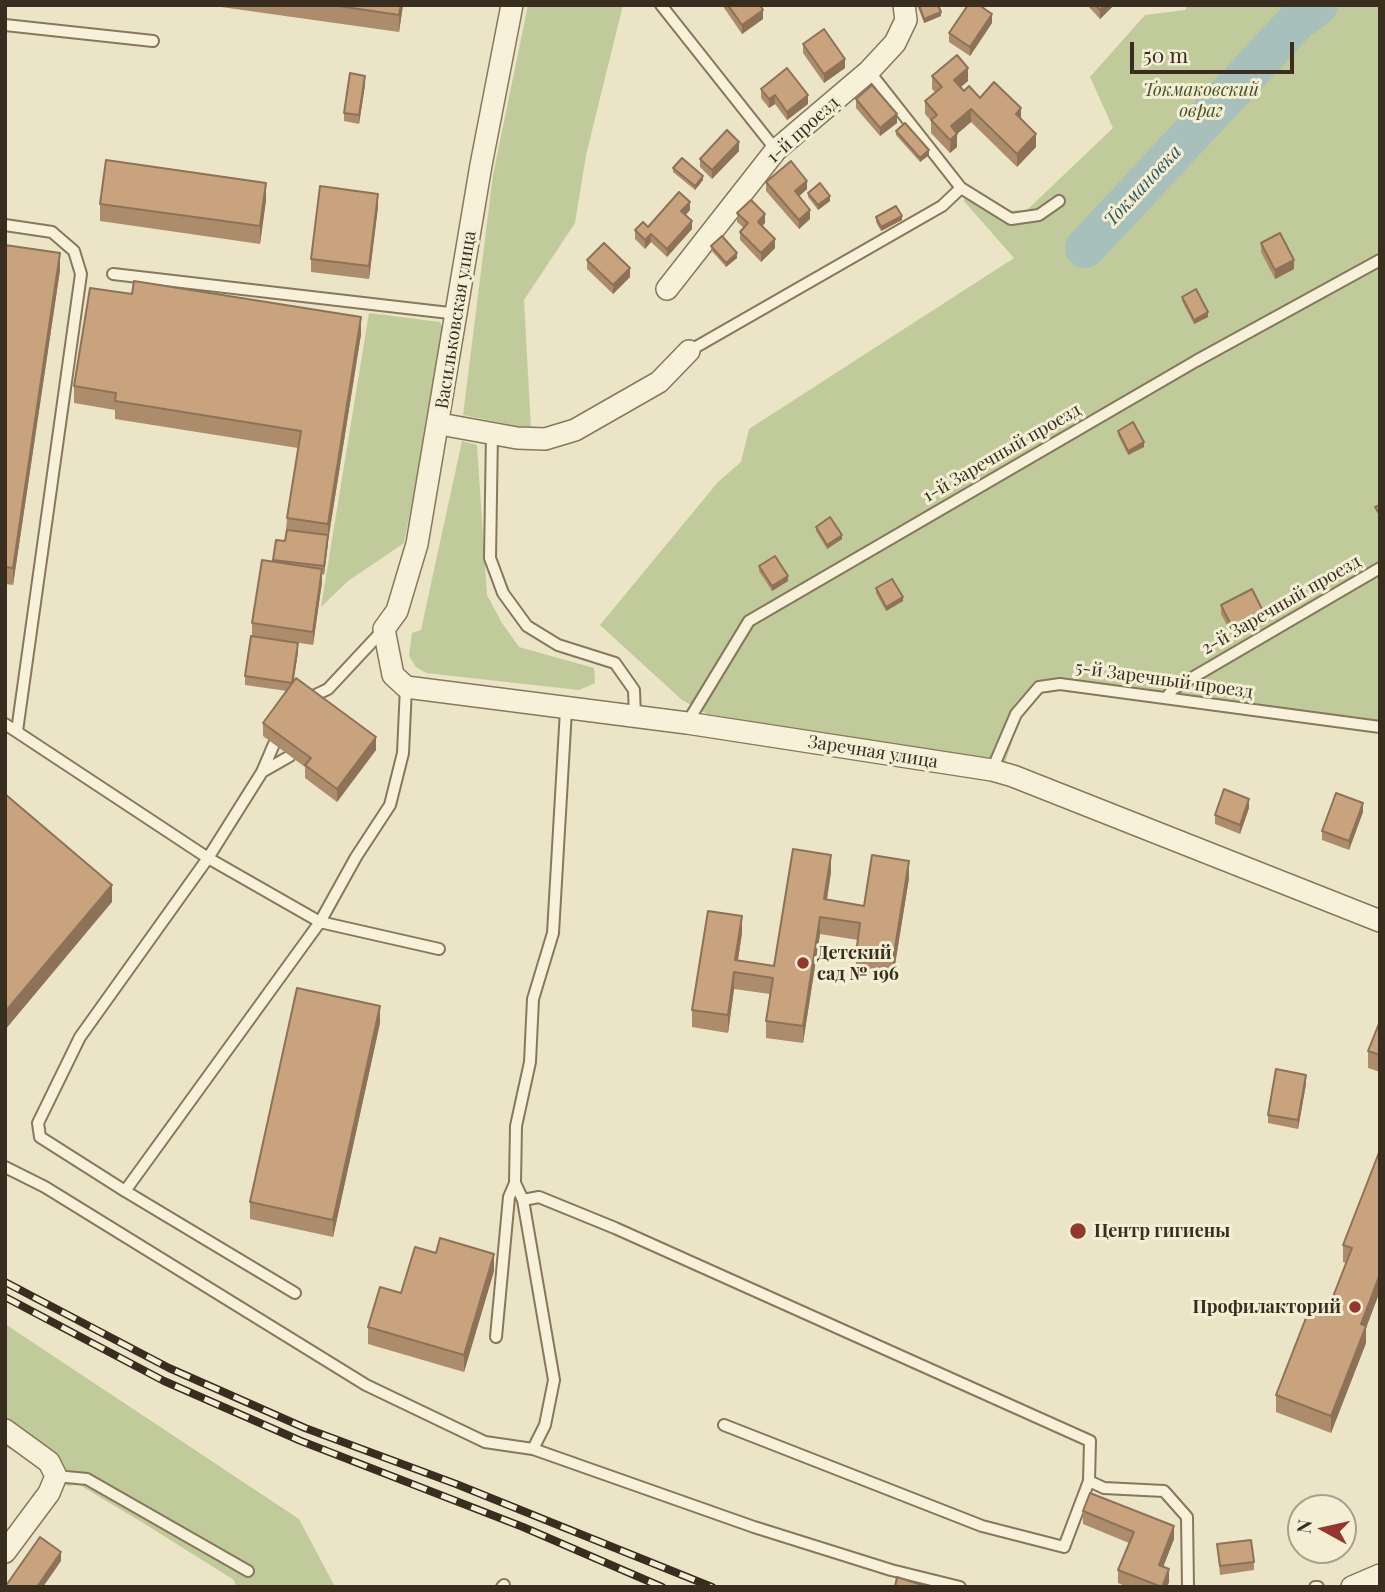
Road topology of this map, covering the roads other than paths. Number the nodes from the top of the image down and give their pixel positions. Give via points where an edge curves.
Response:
1 (512, 5) edge
2 (661, 5) edge
3 (904, 5) edge
4 (5, 25) edge
5 (153, 41) dead end
6 (869, 71) junction
7 (776, 150) junction
8 (961, 188) junction
9 (1059, 201) dead end
10 (5, 225) edge
11 (1380, 260) edge
12 (113, 274) dead end
13 (667, 289) dead end
14 (458, 314) junction
15 (690, 351) joint
16 (439, 424) junction
17 (492, 433) junction
18 (1380, 568) edge
19 (384, 629) junction
20 (406, 687) junction
21 (1167, 697) junction
22 (307, 699) edge
23 (566, 710) junction
24 (635, 717) junction
25 (687, 723) junction
26 (5, 724) edge
27 (1380, 727) edge
28 (17, 732) junction
29 (274, 744) edge
30 (290, 755) edge
31 (992, 770) junction
32 (262, 772) junction
33 (208, 858) junction
34 (1380, 921) edge
35 (320, 922) junction
36 (439, 949) dead end
37 (5, 1167) edge
38 (515, 1183) junction
39 (125, 1191) junction
40 (523, 1200) junction
41 (295, 1293) dead end
42 (496, 1337) dead end
43 (724, 1425) dead end
44 (5, 1430) edge
45 (533, 1448) junction
46 (56, 1476) junction
47 (1089, 1481) junction
48 (5, 1552) edge
49 (248, 1571) dead end
50 (1380, 1574) edge
51 (960, 1587) edge
52 (1188, 1587) edge
53 (1352, 1587) edge

1 - 14 street, Васильковская улица
2 - 7 lane
3 - 6 street, 1-й проезд via 906,20 895,43
4 - 5 lane
6 - 7 street, 1-й проезд
6 - 8 lane
7 - 13 street, 1-й проезд
8 - 9 lane via 1011,219 1039,215
8 - 15 lane via 942,206
10 - 28 lane via 52,232 74,251 81,274
11 - 25 lane, 1-й Заречный проезд via 1196,361 749,621
12 - 14 lane
14 - 16 street, Васильковская улица
15 - 17 street via 659,382 575,430 545,439
16 - 17 street
16 - 19 street, Васильковская улица via 417,544 397,611
17 - 24 lane via 490,558 503,593 527,626 558,645 615,663 634,690
18 - 21 lane, 2-й Заречный проезд via 1173,689
19 - 20 street via 393,675
19 - 22 lane via 326,694
20 - 23 street, Заречная улица
20 - 35 lane via 403,753 390,805
21 - 27 lane, 5-й Заречный проезд
21 - 31 lane, 5-й Заречный проезд via 1060,684 1039,687 1016,714
23 - 24 street, Заречная улица
23 - 38 lane via 553,933 533,999 530,1062 516,1126
24 - 25 street, Заречная улица
25 - 31 street, Заречная улица
26 - 28 lane
28 - 33 lane
29 - 32 lane
30 - 32 lane
31 - 34 street, Заречная улица
32 - 33 lane
33 - 35 lane
33 - 39 lane via 80,1037 38,1123 40,1137
35 - 36 lane
35 - 39 lane
37 - 45 lane via 45,1187 366,1385 485,1443
38 - 40 lane
38 - 42 lane via 509,1197
39 - 41 lane
40 - 45 lane via 554,1380 545,1425
40 - 47 lane via 539,1197 615,1228 1090,1441
43 - 47 lane via 982,1526 1064,1547
44 - 46 street via 49,1462
45 - 51 lane via 754,1527
46 - 48 street via 49,1493
46 - 49 lane via 87,1479
47 - 52 lane via 1104,1488 1164,1491 1187,1517
50 - 53 street

